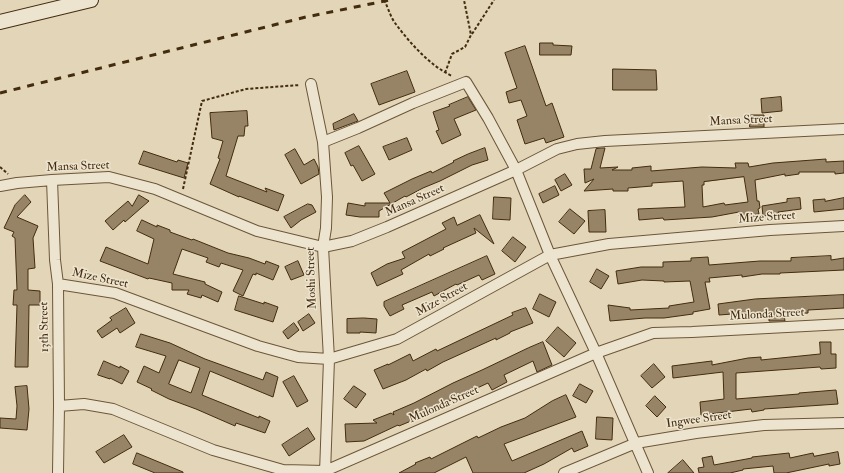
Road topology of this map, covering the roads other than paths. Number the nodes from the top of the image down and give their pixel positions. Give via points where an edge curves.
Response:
1 (91, 0) edge
2 (0, 22) edge
3 (311, 84) road end
4 (844, 129) edge
5 (323, 142) junction
6 (516, 170) junction
7 (52, 180) junction
8 (0, 186) edge
9 (844, 226) edge
10 (323, 247) junction
11 (550, 255) junction
12 (58, 284) junction
13 (844, 324) edge
14 (596, 353) junction
15 (329, 360) junction
16 (59, 406) junction
17 (844, 423) edge
18 (636, 443) junction
19 (325, 472) edge
20 (58, 473) edge
21 (564, 473) edge
22 (648, 473) edge

1 - 2 street
3 - 5 street, Moshi Street
4 - 6 street, Mansa Street via 577,144 557,149
5 - 6 street via 413,102 466,82
5 - 10 street, Moshi Street via 327,197
6 - 10 street, Mansa Street via 352,241
6 - 11 street
7 - 8 street, Mansa Street
7 - 10 street, Mansa Street via 109,178 155,189 257,232
7 - 12 street, 13th Street via 54,260
9 - 11 street, Mize Street via 609,244
10 - 15 street, Moshi Street
11 - 14 street
11 - 15 street, Mize Street via 397,339
12 - 15 street, Mize Street via 115,293 258,346 298,357
12 - 16 street, 13th Street
13 - 14 street, Mulonda Street via 653,333
14 - 18 street
14 - 19 street, Mulonda Street
15 - 19 street, Moshi Street
16 - 19 street, Mulonda Street via 84,404 113,409 213,450 283,470
16 - 20 street, 13th Street
17 - 18 street, Ingwee Street via 764,425
18 - 21 street, Ingwee Street
18 - 22 street

